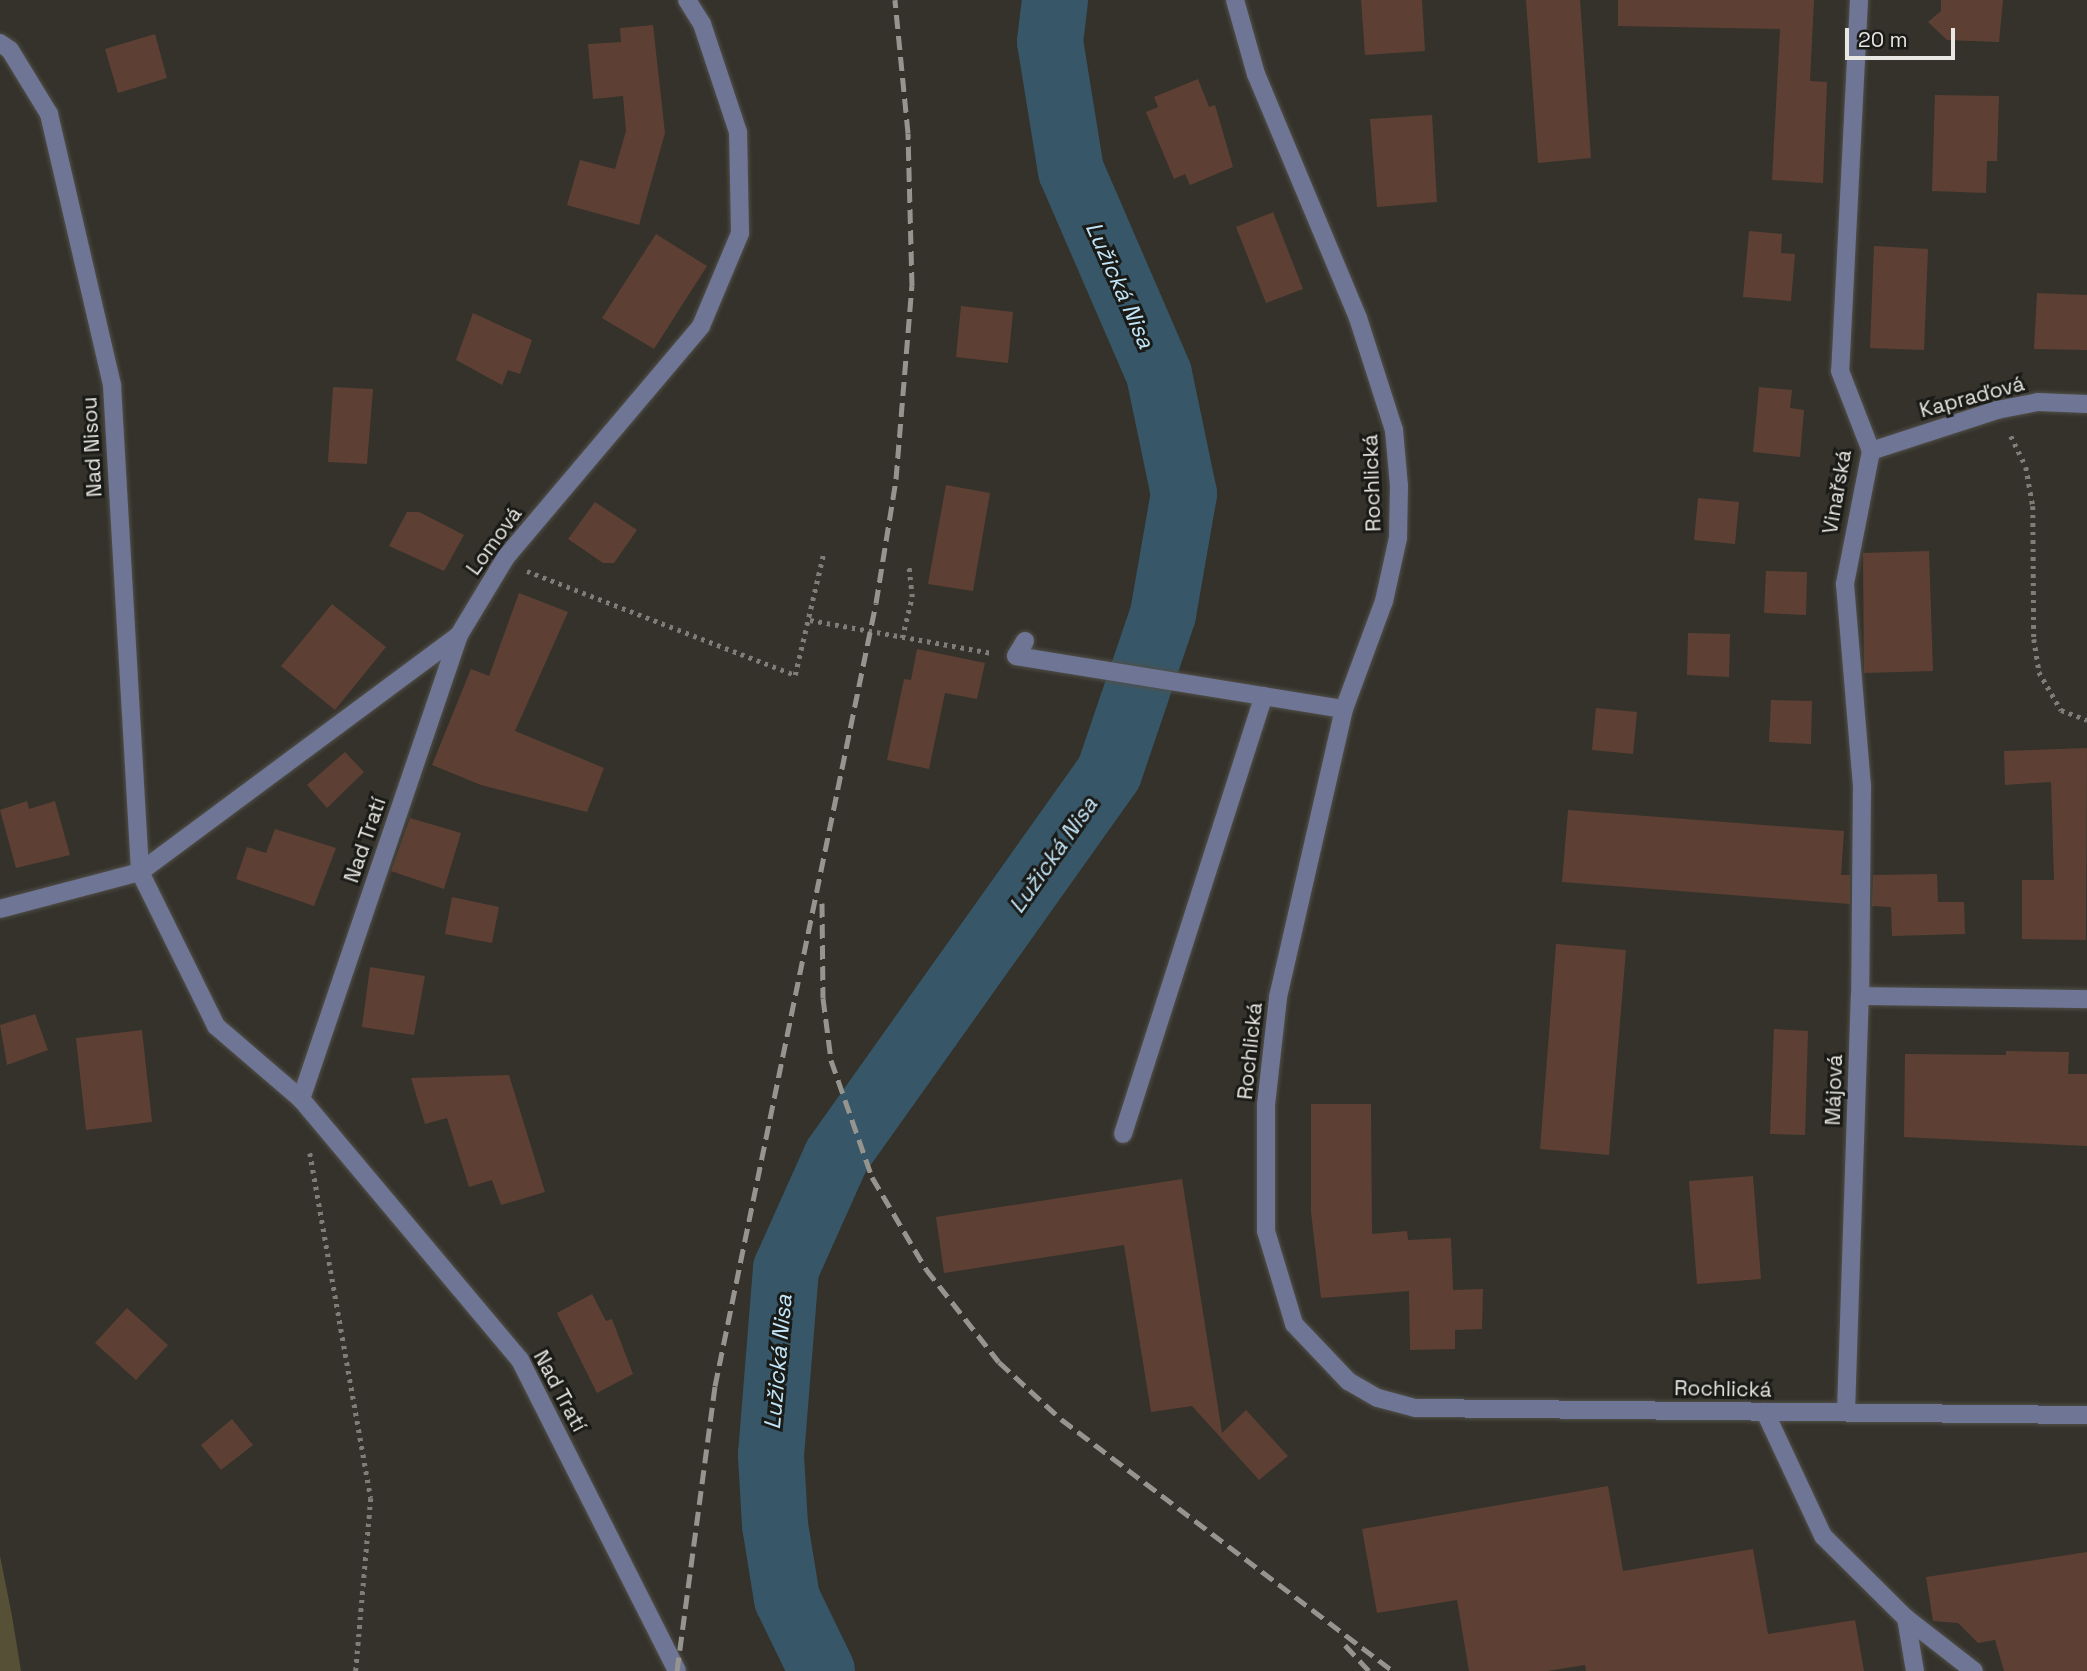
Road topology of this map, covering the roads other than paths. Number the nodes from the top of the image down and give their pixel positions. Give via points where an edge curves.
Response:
1 (687, 0) edge
2 (1236, 0) edge
3 (1859, 0) edge
4 (0, 43) edge
5 (2087, 404) edge
6 (1871, 451) junction
7 (459, 635) junction
8 (1020, 649) road end
9 (1264, 695) junction
10 (1344, 709) junction
11 (140, 872) junction
12 (0, 909) edge
13 (1860, 996) junction
14 (2087, 999) edge
15 (300, 1099) junction
16 (1123, 1134) dead end
17 (1765, 1412) junction
18 (1846, 1412) junction
19 (2087, 1415) edge
20 (1906, 1618) junction
21 (677, 1671) edge
22 (1915, 1671) edge
23 (1974, 1671) edge

1 - 7 street, Lomová via 702,24 738,132 740,233 701,326 506,556
2 - 10 street, Rochlická via 1256,74 1358,318 1394,430 1398,538 1384,601
3 - 6 street, Vinařská via 1840,371
4 - 11 street, Nad Nisou via 10,50 50,114 112,385
5 - 6 street, Kapraďová via 2038,402 1997,410
6 - 13 street, Vinařská via 1845,584 1862,786
7 - 11 street, Lomová
7 - 15 street, Nad Tratí
8 - 9 street via 1112,671
9 - 10 street
9 - 16 street
10 - 17 street, Rochlická via 1298,892 1266,1105 1266,1231 1294,1324 1348,1381 1378,1398 1416,1408
11 - 12 street, Lomová
11 - 15 street, Nad Tratí via 216,1026
13 - 14 street
13 - 18 street, Májová
15 - 21 street, Nad Tratí via 520,1360
17 - 18 street, Rochlická
17 - 20 street via 1823,1536
18 - 19 street, Rochlická
20 - 22 street
20 - 23 street

